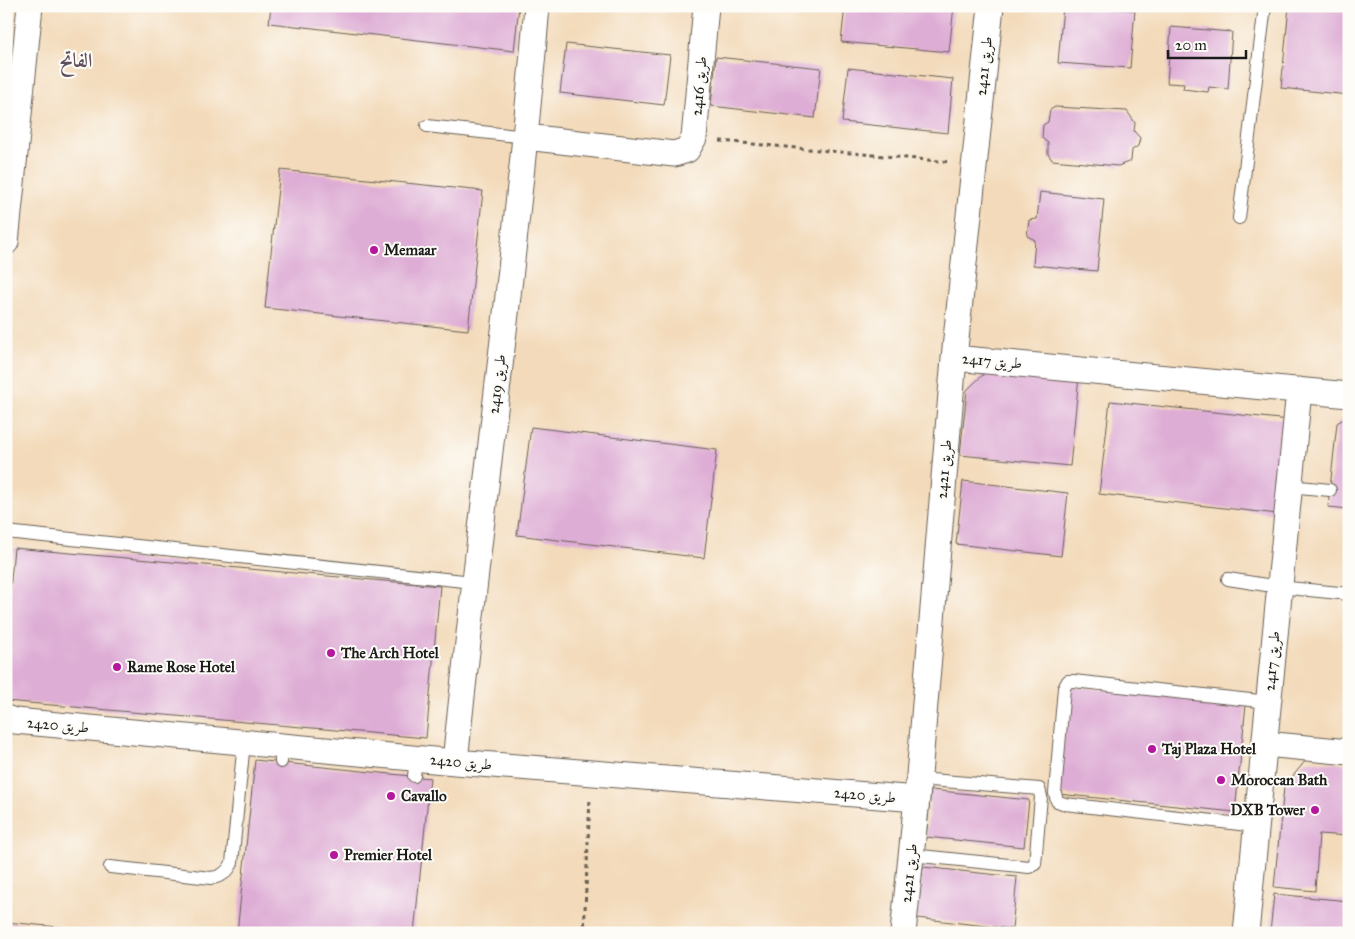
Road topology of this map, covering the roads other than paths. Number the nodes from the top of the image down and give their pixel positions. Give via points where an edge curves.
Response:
1 (30, 6) edge
2 (537, 6) edge
3 (706, 6) edge
4 (991, 6) edge
5 (1265, 6) edge
6 (427, 126) dead end
7 (526, 138) junction
8 (1239, 218) dead end
9 (6, 242) edge
10 (954, 358) junction
11 (1298, 390) junction
12 (1349, 395) edge
13 (1289, 486) junction
14 (1330, 490) dead end
15 (6, 532) edge
16 (1228, 579) dead end
17 (473, 582) junction
18 (1279, 587) junction
19 (1349, 594) edge
20 (1269, 702) junction
21 (6, 718) edge
22 (244, 742) junction
23 (1264, 744) junction
24 (1341, 755) edge
25 (455, 762) junction
26 (918, 789) junction
27 (1256, 826) junction
28 (911, 855) junction
29 (110, 867) dead end
30 (903, 933) edge
31 (1246, 933) edge

1 - 9 street
2 - 7 street, طريق 2419
3 - 7 street, طريق 2416 via 694,138 687,150 674,154
4 - 10 street, طريق 2421
5 - 8 lane
6 - 7 lane
7 - 17 street, طريق 2419
10 - 11 street, طريق 2417
10 - 26 street, طريق 2421
11 - 12 street, طريق 2417
11 - 13 street, طريق 2417
13 - 14 lane
13 - 18 street, طريق 2417
15 - 17 lane
16 - 18 lane
17 - 25 street, طريق 2419
18 - 19 lane
18 - 20 street, طريق 2417
20 - 23 street, طريق 2417
20 - 27 lane via 1073,681 1068,681 1064,688 1055,793 1057,802
21 - 22 street, طريق 2420
22 - 25 street, طريق 2420 via 281,754 415,767
22 - 29 lane via 232,863 227,871 211,878
23 - 24 street
23 - 27 street, طريق 2417
25 - 26 street, طريق 2420 via 591,773
26 - 28 street, طريق 2421
26 - 28 lane via 1039,789 1035,864 1029,867
27 - 31 street, طريق 2417
28 - 30 street, طريق 2421

